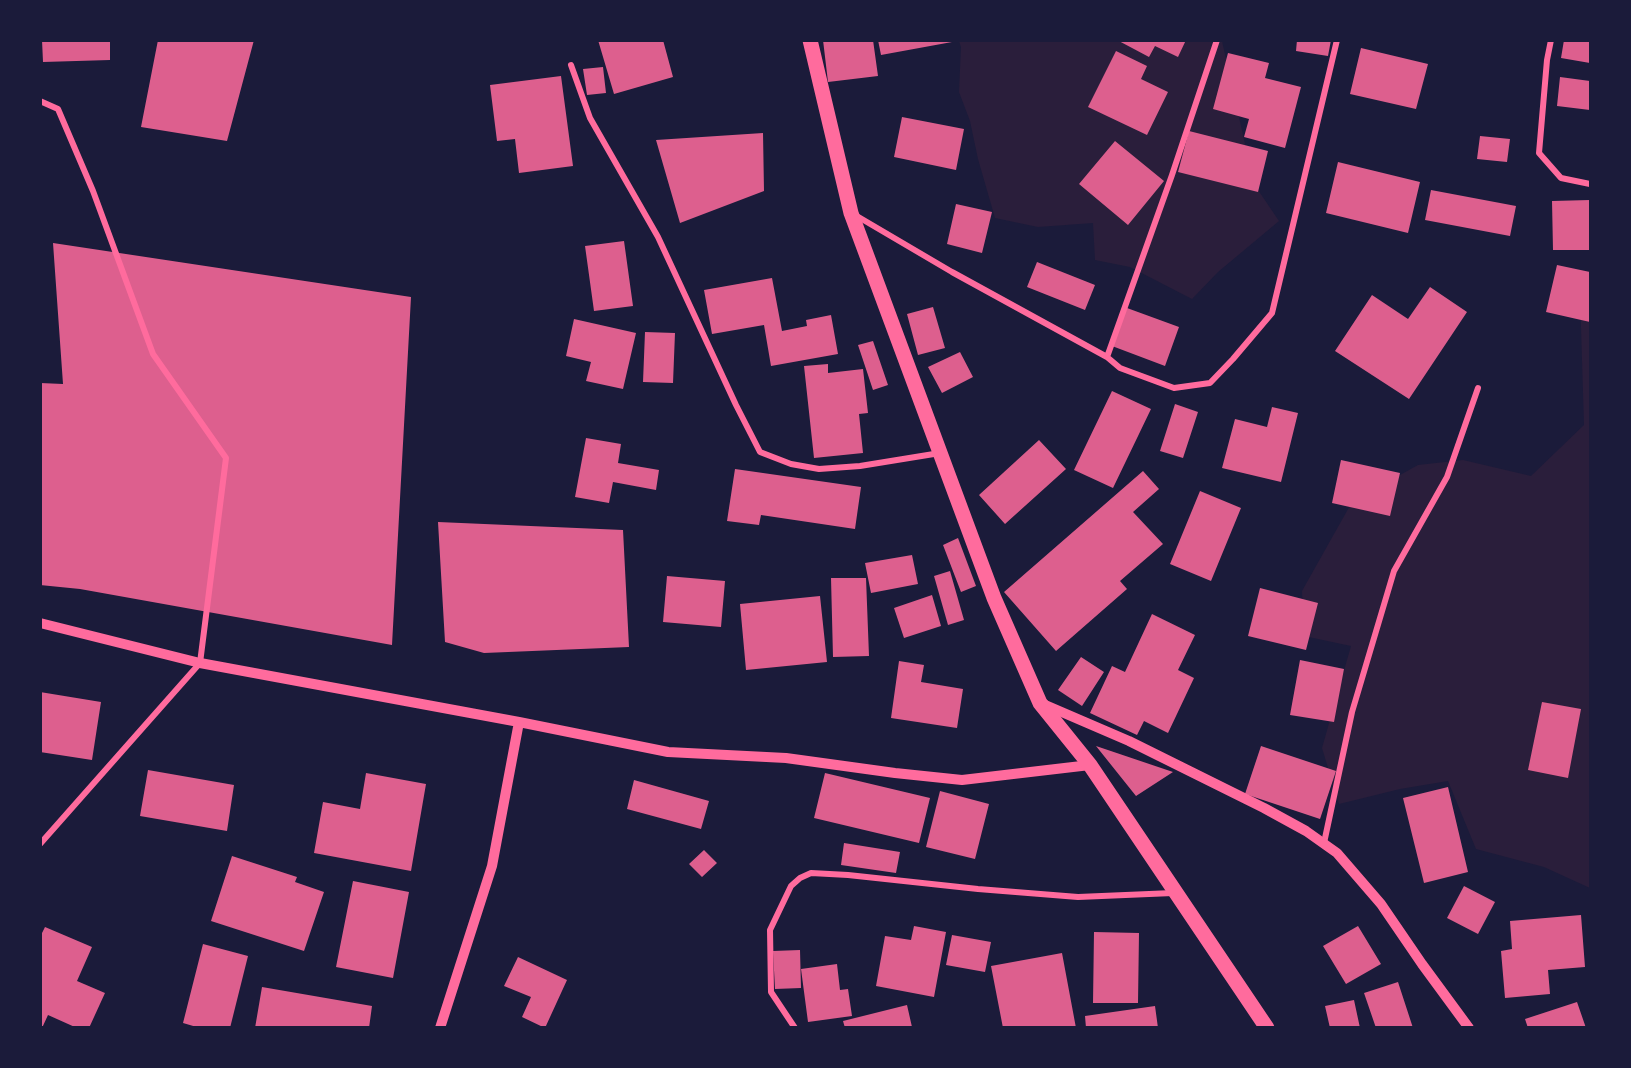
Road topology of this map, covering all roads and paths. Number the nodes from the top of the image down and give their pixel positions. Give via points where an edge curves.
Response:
1 (810, 40) edge
2 (1217, 40) edge
3 (1337, 40) edge
4 (1551, 40) edge
5 (571, 65) dead end
6 (40, 101) edge
7 (1590, 184) edge
8 (851, 213) junction
9 (1107, 357) junction
10 (1478, 388) dead end
11 (940, 453) junction
12 (40, 623) edge
13 (200, 663) junction
14 (1040, 703) junction
15 (519, 722) junction
16 (1090, 765) junction
17 (1324, 843) junction
18 (40, 844) edge
19 (1177, 893) junction
20 (441, 1028) edge
21 (795, 1028) edge
22 (1267, 1028) edge
23 (1469, 1028) edge

1 - 8 main road
2 - 9 street
3 - 9 street via 1272,313 1210,384 1174,388 1120,368
4 - 7 street via 1539,153 1561,178
5 - 11 street via 590,118 658,237 760,452 819,469
6 - 13 street via 58,109 153,354 226,458
8 - 9 street
8 - 11 main road
10 - 17 street via 1447,477 1394,570 1352,712
11 - 14 main road via 994,597
12 - 13 street
13 - 15 street
13 - 18 street
14 - 16 main road
14 - 17 street via 1129,741 1264,808
15 - 16 street via 668,752 786,758 962,780
15 - 20 street via 492,866
16 - 19 main road
17 - 23 street via 1381,904
19 - 21 street via 1078,897 811,873 791,886 770,930 771,992
19 - 22 main road

